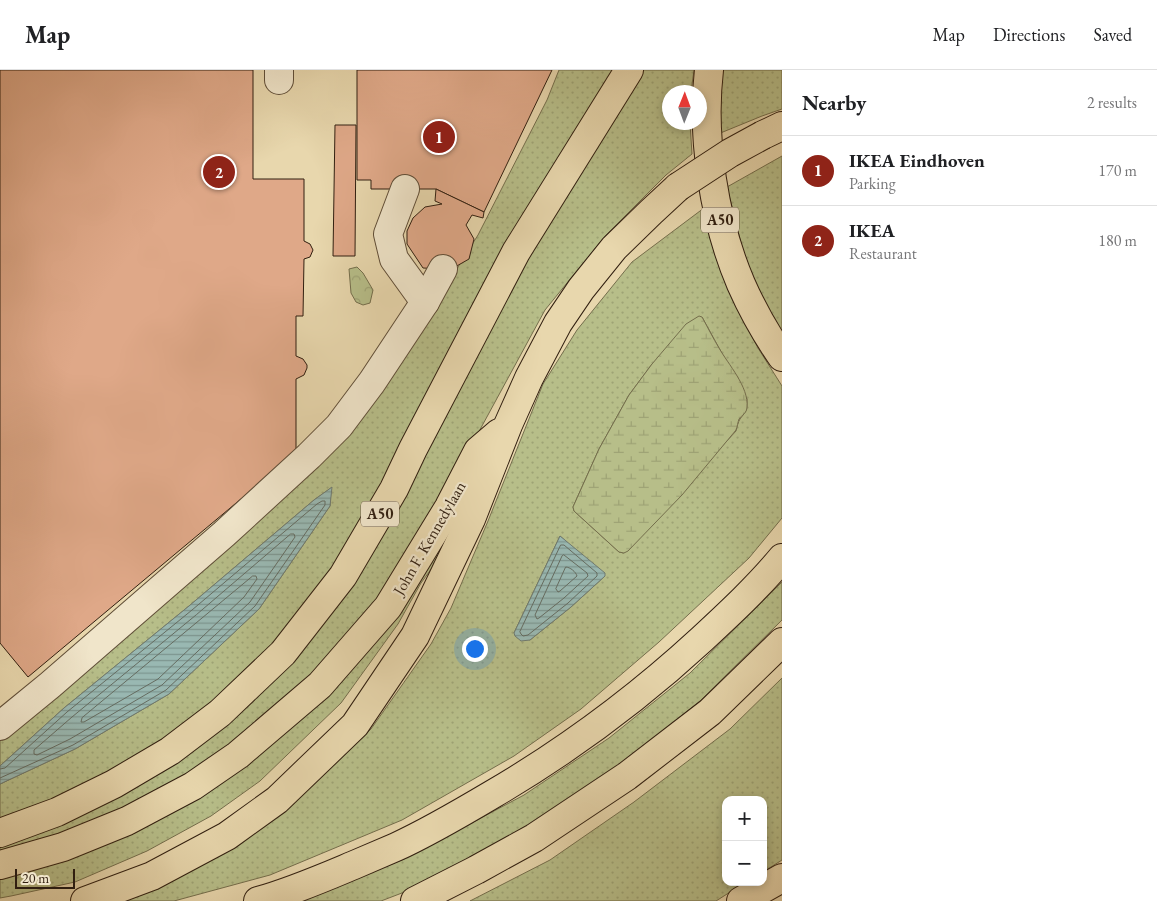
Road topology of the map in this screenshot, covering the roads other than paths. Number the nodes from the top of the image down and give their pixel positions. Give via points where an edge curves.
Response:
1 (628, 70) edge
2 (709, 70) edge
3 (773, 130) edge
4 (405, 189) dead end
5 (443, 269) dead end
6 (425, 302) junction
7 (782, 357) edge
8 (508, 425) junction
9 (782, 558) edge
10 (782, 642) edge
11 (0, 726) edge
12 (0, 833) edge
13 (0, 865) edge
14 (782, 878) edge
15 (85, 901) edge
16 (258, 901) edge
17 (415, 901) edge
18 (741, 901) edge

1 - 12 highway, A50 via 516,252 394,489 343,576 284,653 220,712 170,751 106,788 56,812
2 - 7 highway, A50 via 706,136 716,203 740,282
3 - 8 highway, John F. Kennedylaan, bridge via 678,187 614,248 581,289 554,331
4 - 6 lane via 388,234 394,259
5 - 6 lane
6 - 11 lane via 339,426 309,456 217,541
8 - 13 highway, John F. Kennedylaan via 478,451 450,508 388,607 320,685 238,755 193,786 127,821 62,847
8 - 15 highway via 471,519 415,636 354,724 277,800 227,836 152,876
9 - 16 highway via 728,616 679,660 598,726 551,758 460,814 397,846 328,876
10 - 17 highway via 710,712 627,776 534,838
14 - 18 highway

